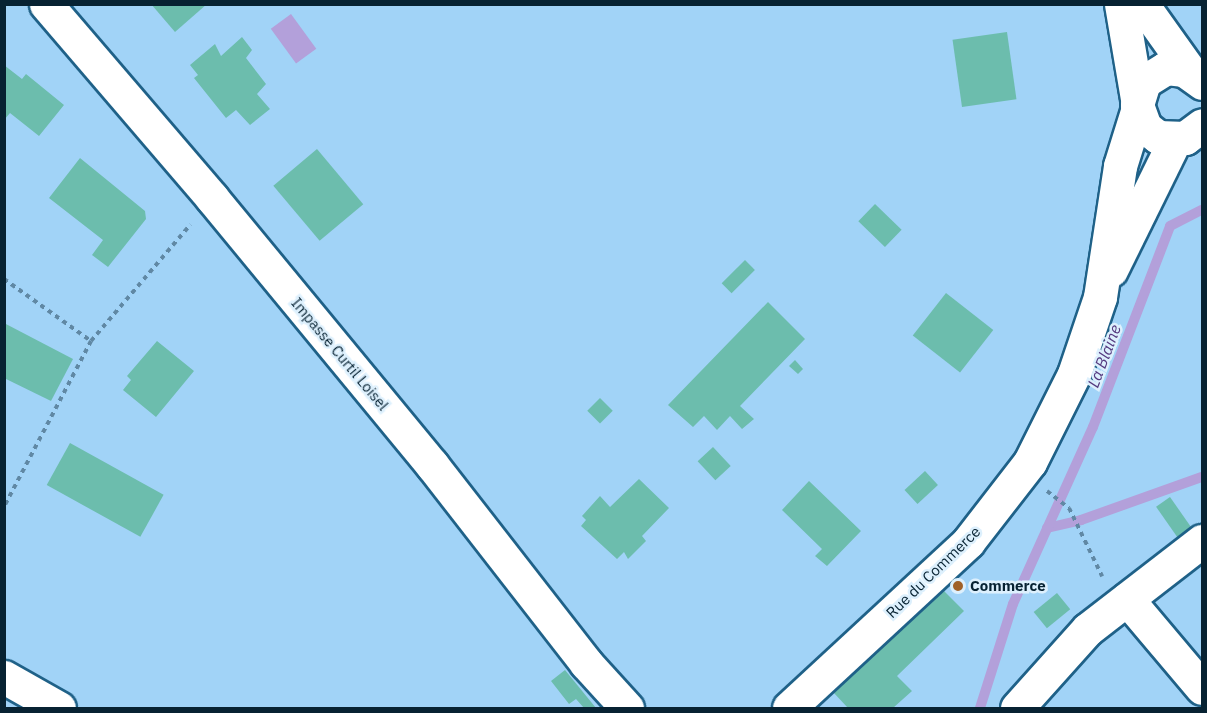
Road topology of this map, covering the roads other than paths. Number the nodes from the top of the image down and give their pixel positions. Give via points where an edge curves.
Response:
1 (46, 4) edge
2 (1121, 4) edge
3 (1142, 4) edge
4 (1197, 79) edge
5 (1137, 105) junction
6 (1191, 136) edge
7 (1104, 282) junction
8 (1203, 541) edge
9 (1126, 599) junction
10 (4, 677) edge
11 (1203, 688) edge
12 (59, 708) edge
13 (627, 708) edge
14 (789, 708) edge
15 (1017, 708) edge

1 - 13 street, Impasse Curtil Loisel via 212,198 432,465 586,663
2 - 5 street
3 - 4 street
4 - 5 street via 1175,68 1158,71 1144,82
5 - 6 street via 1151,133
5 - 7 street, Rue du Commerce via 1120,166 1108,231
6 - 7 street, Rue du Commerce
7 - 14 street, Rue du Commerce via 1074,374 1030,462 968,542
8 - 9 street
9 - 11 street
9 - 15 street via 1088,629
10 - 12 street

